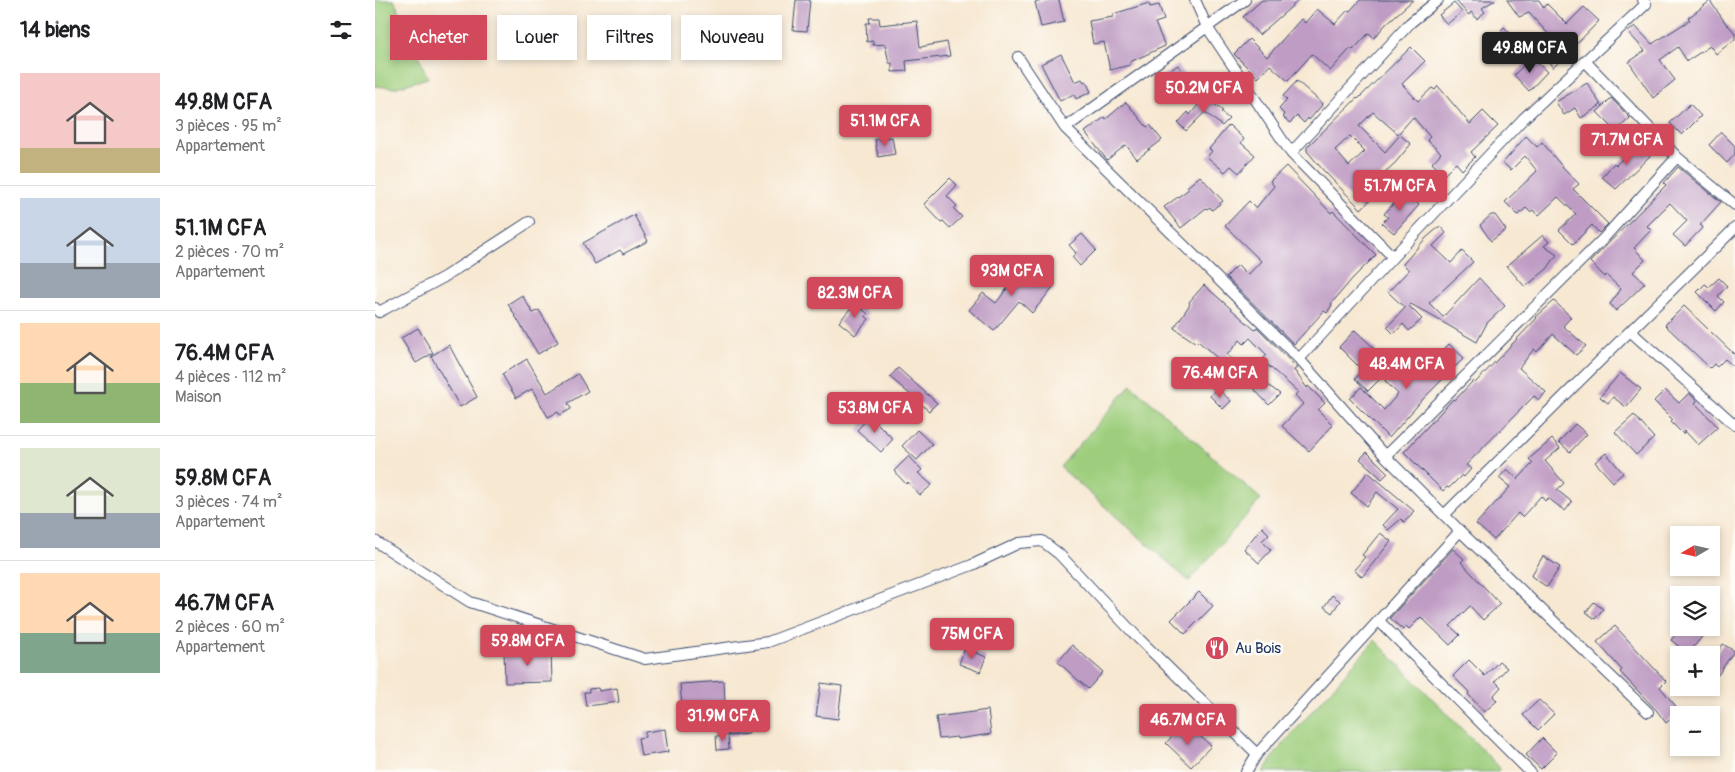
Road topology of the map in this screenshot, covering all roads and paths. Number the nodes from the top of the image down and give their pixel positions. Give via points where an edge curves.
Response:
1 (1195, 0) edge
2 (1245, 0) edge
3 (1438, 0) edge
4 (1647, 2) edge
5 (1207, 26) junction
6 (1017, 58) dead end
7 (1585, 61) junction
8 (1065, 128) junction
9 (1291, 152) junction
10 (1677, 157) junction
11 (1735, 205) edge
12 (529, 222) dead end
13 (1735, 228) edge
14 (1393, 257) junction
15 (375, 308) edge
16 (1629, 331) junction
17 (1299, 359) junction
18 (1735, 425) edge
19 (1385, 456) junction
20 (1444, 515) junction
21 (1460, 530) junction
22 (375, 541) edge
23 (1379, 621) junction
24 (1648, 712) dead end
25 (1257, 754) junction
26 (1247, 772) edge
27 (1530, 772) edge

1 - 5 street
2 - 5 street
3 - 9 street via 1410,23
4 - 7 street
5 - 8 street
5 - 9 street
6 - 8 street
7 - 10 street
7 - 14 street via 1523,119
8 - 17 street
9 - 14 street
10 - 11 street
10 - 19 street via 1603,239
12 - 15 street via 444,277 379,312
13 - 16 street
14 - 17 street
16 - 18 street
16 - 20 street
17 - 19 street
19 - 20 street
20 - 21 street
21 - 23 street
21 - 24 street
22 - 25 street via 470,602 645,659 768,642 972,565 1019,543 1042,541 1059,554 1138,638
23 - 25 street
23 - 27 street
25 - 26 street

